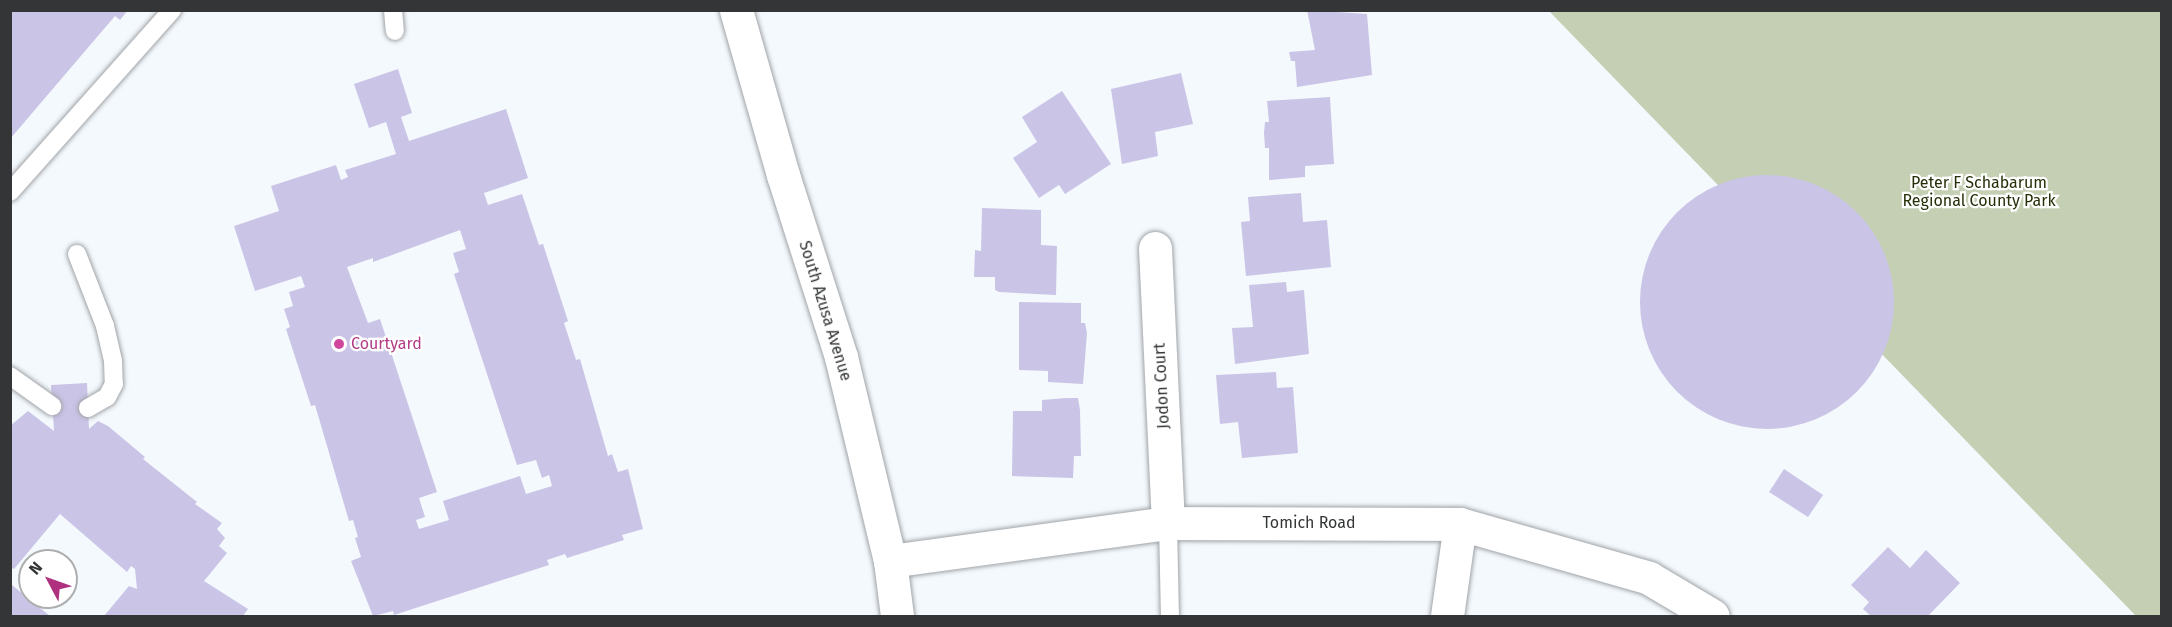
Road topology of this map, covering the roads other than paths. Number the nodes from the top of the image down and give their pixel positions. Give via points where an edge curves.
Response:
1 (172, 10) edge
2 (393, 10) edge
3 (736, 10) edge
4 (395, 32) dead end
5 (10, 192) edge
6 (1155, 248) dead end
7 (77, 254) dead end
8 (10, 376) edge
9 (52, 406) dead end
10 (88, 408) dead end
11 (1168, 523) junction
12 (1460, 524) junction
13 (890, 561) junction
14 (897, 616) edge
15 (1170, 616) edge
16 (1447, 616) edge
17 (1713, 616) edge

1 - 5 lane
2 - 4 lane
3 - 13 street, South Azusa Avenue via 783,176 841,357
6 - 11 street, Jodon Court
7 - 10 lane via 105,326 113,361 114,384 107,397
8 - 9 lane
11 - 12 street, Tomich Road
11 - 13 street, Tomich Road
11 - 15 lane
12 - 16 street
12 - 17 street, Tomich Road via 1649,578
13 - 14 street, South Azusa Avenue

